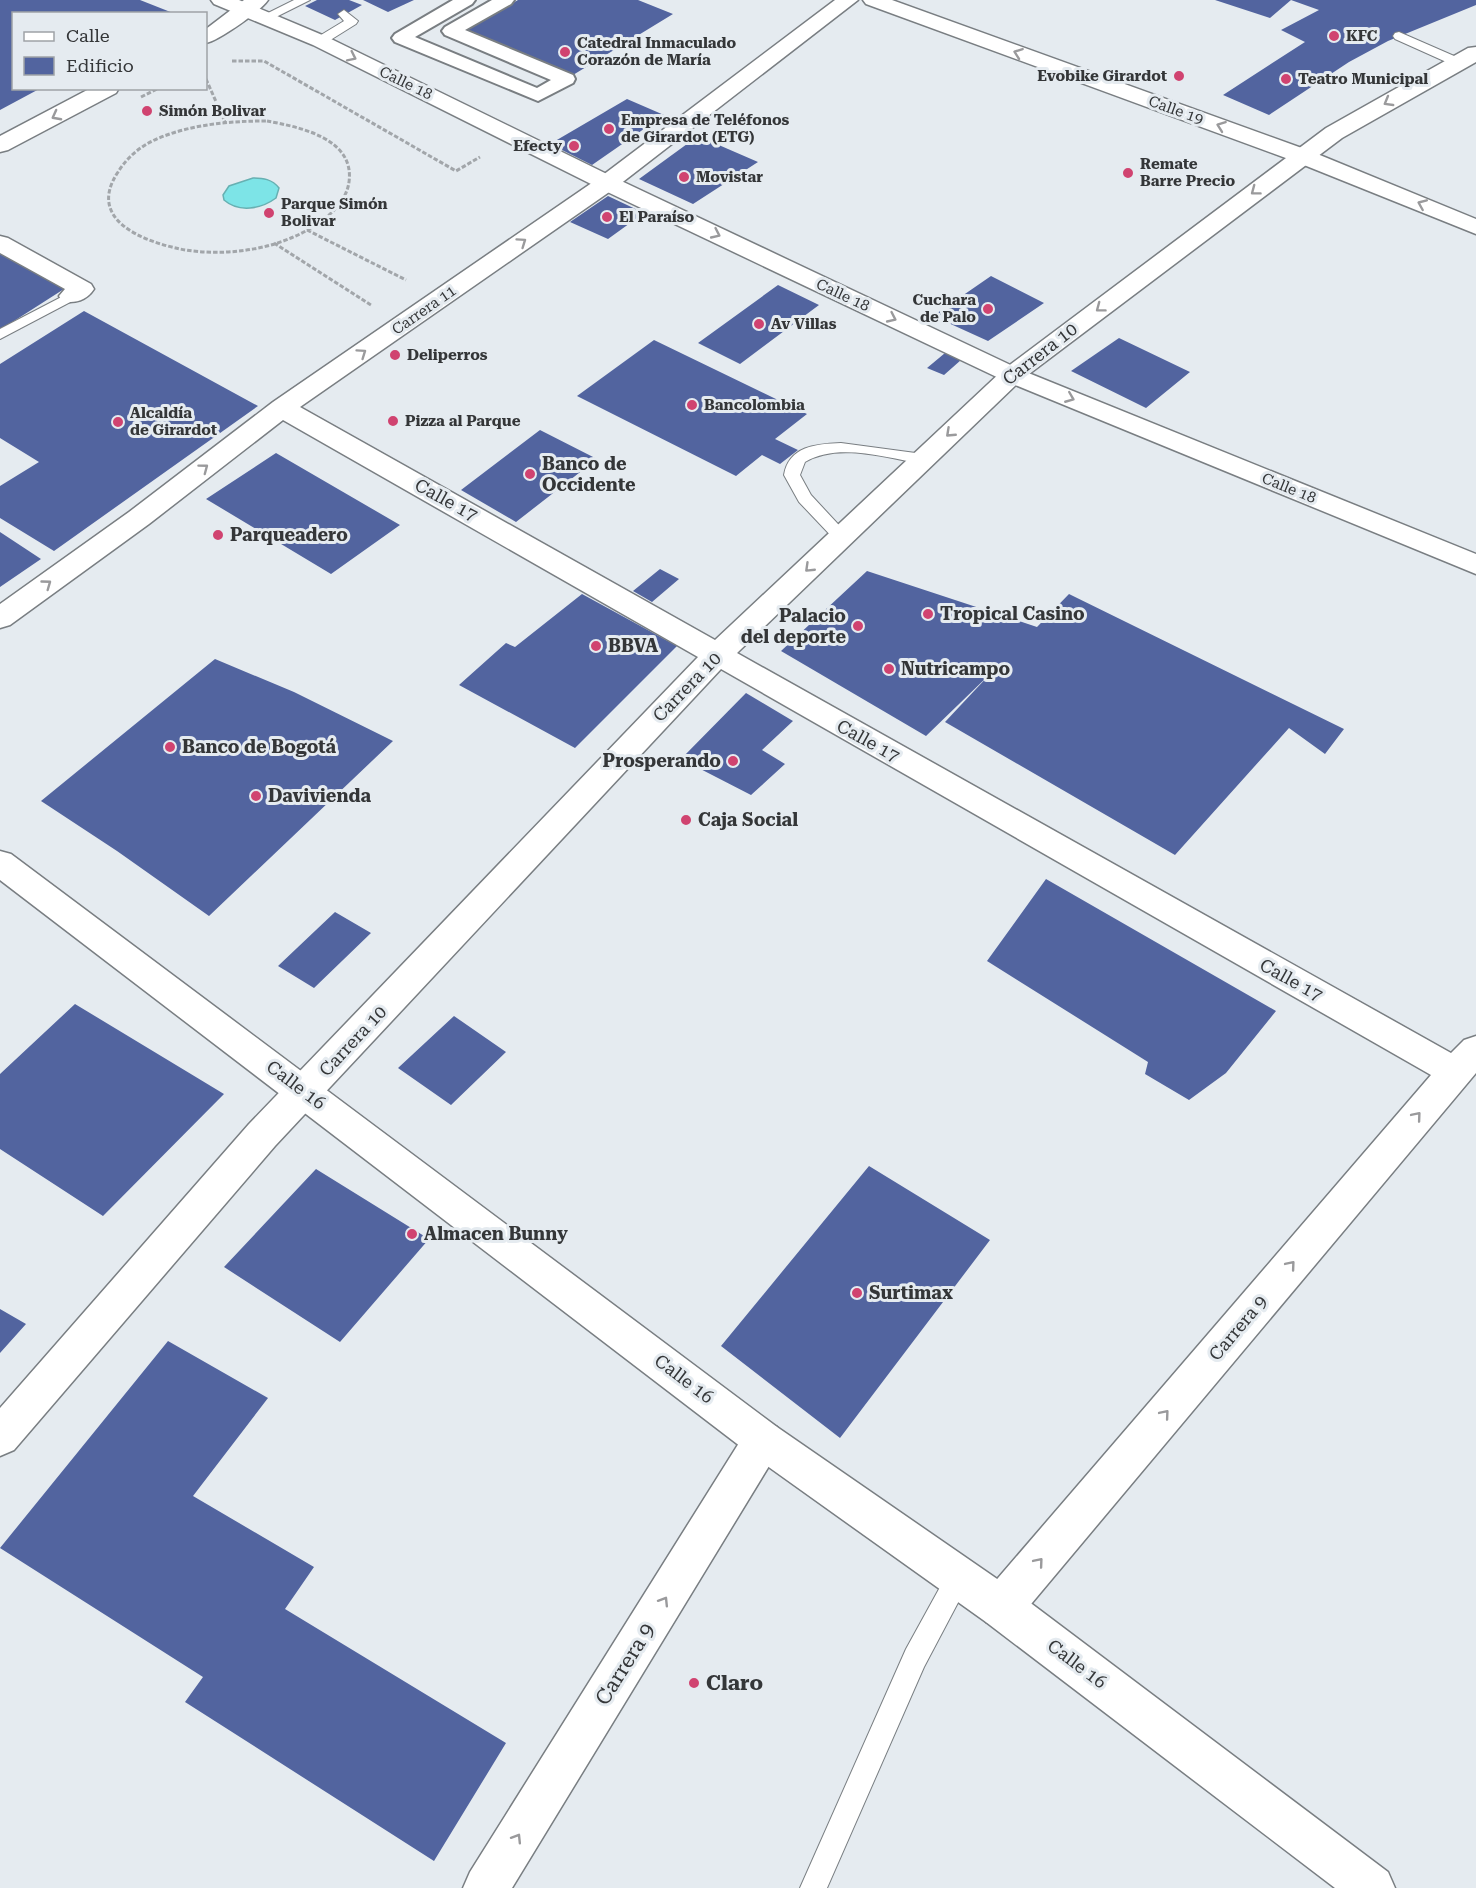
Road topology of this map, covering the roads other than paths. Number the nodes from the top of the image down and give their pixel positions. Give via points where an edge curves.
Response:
1 (304, 0) edge
2 (466, 0) edge
3 (505, 0) edge
4 (848, 0) edge
5 (873, 0) edge
6 (247, 7) edge
7 (344, 14) dead end
8 (207, 36) edge
9 (1399, 36) dead end
10 (320, 41) junction
11 (1466, 58) edge
12 (104, 90) edge
13 (0, 145) edge
14 (1302, 156) junction
15 (607, 183) junction
16 (1476, 227) edge
17 (0, 243) edge
18 (71, 296) joint
19 (0, 335) edge
20 (1012, 375) junction
21 (282, 408) junction
22 (923, 459) junction
23 (842, 537) junction
24 (1476, 565) edge
25 (0, 618) edge
26 (717, 655) junction
27 (0, 863) edge
28 (1465, 1061) edge
29 (305, 1092) junction
30 (0, 1437) edge
31 (764, 1440) junction
32 (959, 1578) junction
33 (1001, 1607) junction
34 (486, 1888) edge
35 (813, 1888) edge
36 (1372, 1888) edge

1 - 6 lane
2 - 3 street via 401,38 538,95 566,79 451,31
4 - 15 street, Carrera 11
14 -> 5 street, Calle 19
6 - 8 street
6 - 10 street, Calle 18
7 - 10 lane via 352,21
9 - 11 lane
10 -> 15 street, Calle 18
11 -> 14 street, Carrera 10 via 1334,133
12 -> 13 street
16 -> 14 street, Calle 19
14 -> 20 street, Carrera 10
15 -> 20 street, Calle 18
21 -> 15 street, Carrera 11
17 - 18 street via 82,289
18 - 19 lane
20 -> 22 street, Carrera 10
20 -> 24 street, Calle 18
25 -> 21 street, Carrera 11
21 - 26 street, Calle 17
22 - 23 street, Carrera 10
22 - 23 lane via 829,448 805,453 797,459 792,475 805,498
23 -> 26 street, Carrera 10
26 - 28 street, Calle 17
26 - 29 street, Carrera 10
27 - 29 street, Calle 16
33 -> 28 street, Carrera 9
29 - 30 street, Carrera 10 via 262,1135
29 - 31 street, Calle 16
31 - 32 street, Calle 16
34 -> 31 street, Carrera 9
32 - 33 street, Calle 16
32 - 35 lane via 915,1658
33 - 36 street, Calle 16

